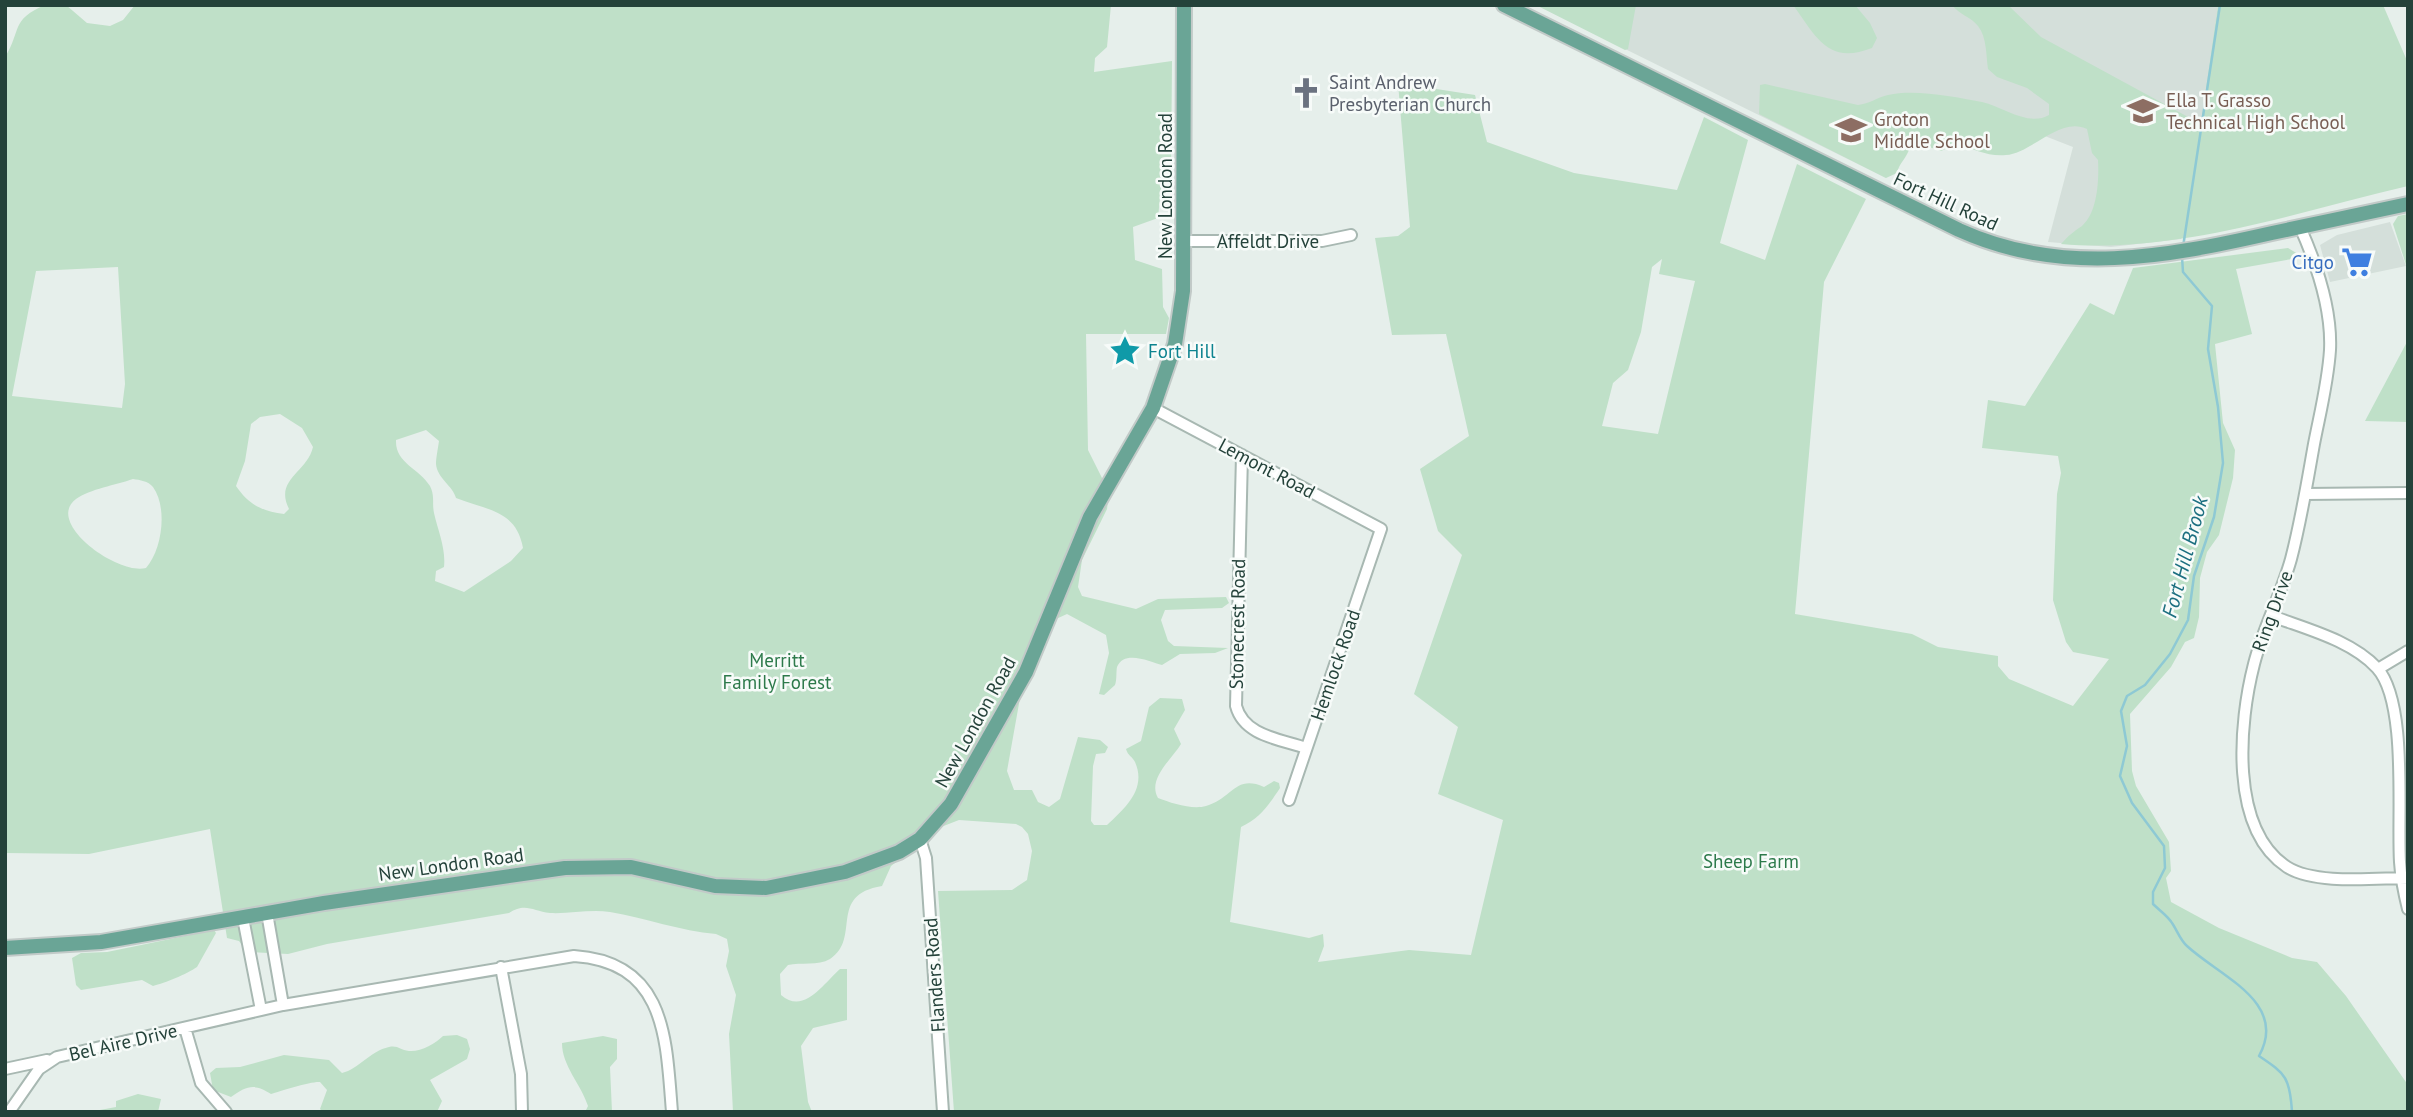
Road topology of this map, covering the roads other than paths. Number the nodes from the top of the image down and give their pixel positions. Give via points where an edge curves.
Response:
1 (1184, 5) edge
2 (1190, 5) edge
3 (1504, 5) edge
4 (1185, 47) junction
5 (2408, 204) edge
6 (2300, 227) junction
7 (1351, 235) dead end
8 (1184, 241) junction
9 (1153, 408) junction
10 (1242, 455) junction
11 (2408, 493) edge
12 (2305, 494) junction
13 (1381, 530) joint
14 (2272, 616) junction
15 (2408, 651) edge
16 (2378, 669) junction
17 (1306, 748) junction
18 (1289, 800) dead end
19 (920, 839) junction
20 (2404, 878) edge
21 (2408, 909) edge
22 (267, 913) junction
23 (243, 918) junction
24 (5, 948) edge
25 (501, 967) junction
26 (283, 1005) junction
27 (261, 1010) junction
28 (185, 1028) junction
29 (57, 1057) junction
30 (5, 1069) edge
31 (9, 1112) edge
32 (226, 1112) edge
33 (522, 1112) edge
34 (672, 1112) edge
35 (943, 1112) edge

1 - 4 main road
2 - 4 main road
3 - 6 main road, Fort Hill Road via 1990,243 2027,254 2078,260 2133,259
4 - 8 main road, New London Road
5 - 6 main road, Fort Hill Road
6 - 12 street, Ring Drive via 2323,290 2330,341
7 - 8 street, Affeldt Drive via 1322,241
8 - 9 main road, New London Road via 1181,316
9 - 10 street, Lemont Road
9 - 19 main road, New London Road via 1090,517 1045,630 967,782
10 - 13 street, Lemont Road
10 - 17 street, Stonecrest Road via 1236,706 1248,728
11 - 12 street
12 - 14 street, Ring Drive
13 - 17 street, Hemlock Road
14 - 16 street via 2350,648
14 - 20 street, Ring Drive via 2255,662 2245,715 2244,776 2256,830 2269,852 2289,869 2321,877
15 - 16 street
16 - 20 street via 2395,711
17 - 18 street, Hemlock Road
19 - 22 main road, New London Road via 863,866 766,888 715,887 631,867 587,866
19 - 35 street, Flanders Road via 926,858
20 - 21 street
22 - 23 main road, New London Road
22 - 26 street
23 - 24 main road, New London Road via 79,945
23 - 27 street
25 - 26 street, Bel Aire Drive
25 - 33 street via 521,1074
25 - 34 street, Bel Aire Drive via 574,956 603,960 627,972 649,994 660,1017
26 - 27 street, Bel Aire Drive
27 - 28 street, Bel Aire Drive
28 - 29 street, Bel Aire Drive
28 - 32 street via 201,1083
29 - 30 street
29 - 31 street, Bel Aire Drive via 41,1066

